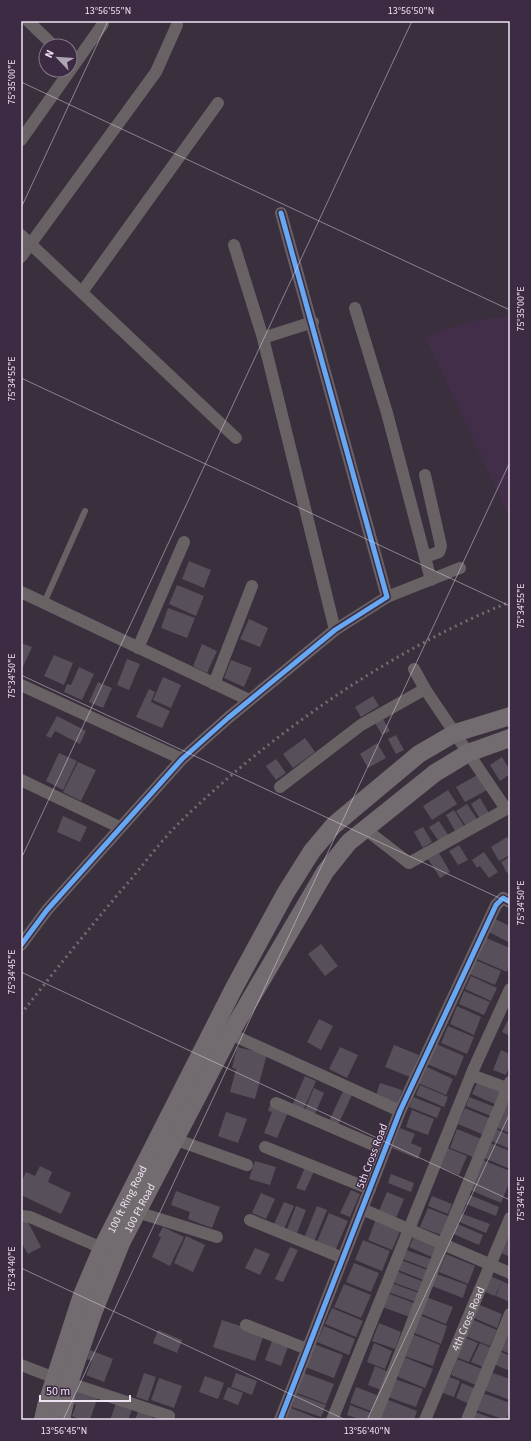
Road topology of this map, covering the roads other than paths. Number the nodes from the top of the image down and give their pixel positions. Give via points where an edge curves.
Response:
1 (28, 21) edge
2 (103, 24) dead end
3 (176, 25) edge
4 (46, 38) edge
5 (78, 55) edge
6 (61, 78) edge
7 (218, 103) dead end
8 (23, 132) edge
9 (281, 213) dead end
10 (21, 235) edge
11 (31, 244) junction
12 (234, 245) dead end
13 (21, 257) edge
14 (82, 292) junction
15 (355, 308) dead end
16 (313, 322) junction
17 (263, 338) junction
18 (236, 438) dead end
19 (425, 475) dead end
20 (85, 511) dead end
21 (184, 542) dead end
22 (425, 558) junction
23 (460, 568) dead end
24 (431, 580) junction
25 (252, 586) dead end
26 (21, 592) edge
27 (387, 597) junction
28 (44, 603) junction
29 (335, 630) junction
30 (138, 648) junction
31 (414, 669) dead end
32 (214, 684) junction
33 (21, 685) edge
34 (425, 689) junction
35 (249, 700) junction
36 (510, 716) edge
37 (455, 733) junction
38 (510, 738) edge
39 (468, 752) junction
40 (182, 760) junction
41 (21, 780) edge
42 (280, 788) dead end
43 (508, 808) edge
44 (120, 827) junction
45 (364, 829) junction
46 (510, 902) edge
47 (23, 937) edge
48 (510, 988) edge
49 (214, 1027) junction
50 (230, 1034) junction
51 (471, 1075) junction
52 (509, 1086) edge
53 (276, 1103) dead end
54 (400, 1111) junction
55 (174, 1139) junction
56 (265, 1147) dead end
57 (385, 1150) junction
58 (247, 1165) dead end
59 (370, 1188) junction
60 (362, 1209) junction
61 (137, 1212) junction
62 (22, 1215) edge
63 (510, 1218) edge
64 (250, 1220) dead end
65 (408, 1229) junction
66 (217, 1236) dead end
67 (443, 1244) junction
68 (102, 1248) junction
69 (342, 1258) junction
70 (490, 1264) junction
71 (510, 1273) edge
72 (510, 1314) edge
73 (246, 1325) dead end
74 (307, 1349) junction
75 (21, 1365) edge
76 (62, 1380) junction
77 (169, 1416) dead end
78 (43, 1420) edge
79 (61, 1420) edge
80 (280, 1420) edge
81 (332, 1420) edge
82 (374, 1420) edge
83 (426, 1420) edge
84 (467, 1420) edge

1 - 4 street
2 - 5 street
3 - 11 street via 156,72
6 - 8 street
7 - 14 street
9 - 16 street
10 - 11 street
11 - 13 street
11 - 14 street
12 - 17 street
14 - 18 street
15 - 22 street via 387,413
16 - 17 street
16 - 27 street
17 - 29 street
19 - 22 street via 441,546 439,552
20 - 28 lane
21 - 30 street
22 - 24 street
23 - 24 street
24 - 27 street
25 - 32 street
26 - 28 street
27 - 29 street
28 - 30 street
29 - 35 street
30 - 32 street
31 - 34 street
32 - 35 street
33 - 40 street
34 - 37 street
34 - 42 street via 361,725
35 - 40 street
36 - 37 main road, 100 ft Ring Road
37 - 39 street
37 - 49 main road, 100 ft Ring Road via 419,754 334,825 312,851 285,894
38 - 39 main road, 100 Ft Road
39 - 43 street
39 - 45 main road, 100 Ft Road
40 - 44 street
41 - 44 street
43 - 45 street via 409,863
44 - 47 street
45 - 50 main road, 100 Ft Road via 349,842 325,872
46 - 54 street, 5th Cross Road via 503,898 496,905
48 - 51 street
49 - 50 street
49 - 68 main road, 100 ft Ring Road
50 - 54 street
50 - 55 main road, 100 Ft Road
51 - 52 street
51 - 65 street
52 - 67 street
53 - 57 street
54 - 57 street, 5th Cross Road
55 - 58 street
55 - 61 main road, 100 Ft Road
56 - 59 street
57 - 59 street, 5th Cross Road
59 - 60 street, 5th Cross Road
60 - 65 street
60 - 69 street, 5th Cross Road
61 - 66 street
61 - 76 main road, 100 Ft Road
62 - 68 street
63 - 70 street, 4th Cross Road
64 - 69 street
65 - 67 street
65 - 81 street
67 - 70 street
67 - 82 street
68 - 76 main road, 100 ft Ring Road via 82,1295
69 - 74 street, 5th Cross Road
70 - 71 street
70 - 83 street, 4th Cross Road
72 - 84 street
73 - 74 street
74 - 80 street, 5th Cross Road
75 - 76 street
76 - 77 street
76 - 78 main road, 100 ft Ring Road
76 - 79 main road, 100 Ft Road

